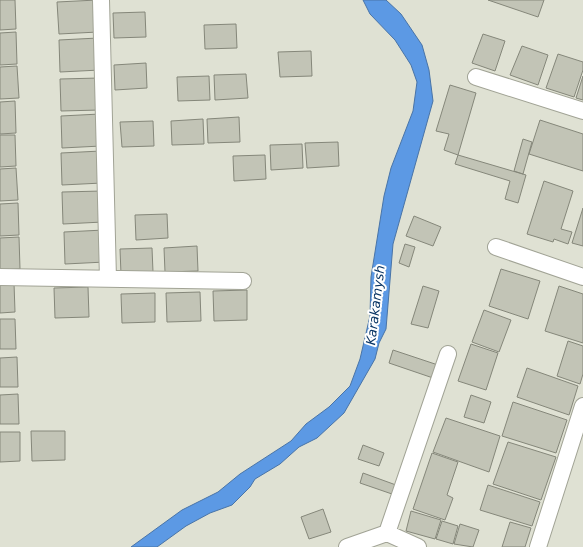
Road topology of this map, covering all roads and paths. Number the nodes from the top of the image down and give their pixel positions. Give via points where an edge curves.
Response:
1 (102, 0) edge
2 (476, 77) dead end
3 (583, 111) edge
4 (496, 247) dead end
5 (0, 277) edge
6 (583, 277) edge
7 (108, 278) junction
8 (243, 281) dead end
9 (448, 354) dead end
10 (583, 406) edge
11 (387, 533) junction
12 (347, 547) edge
13 (418, 547) edge
14 (538, 547) edge

1 - 7 street
2 - 3 street
4 - 6 street
5 - 7 street
7 - 8 street
9 - 11 street
10 - 14 street
11 - 12 street
11 - 13 street

